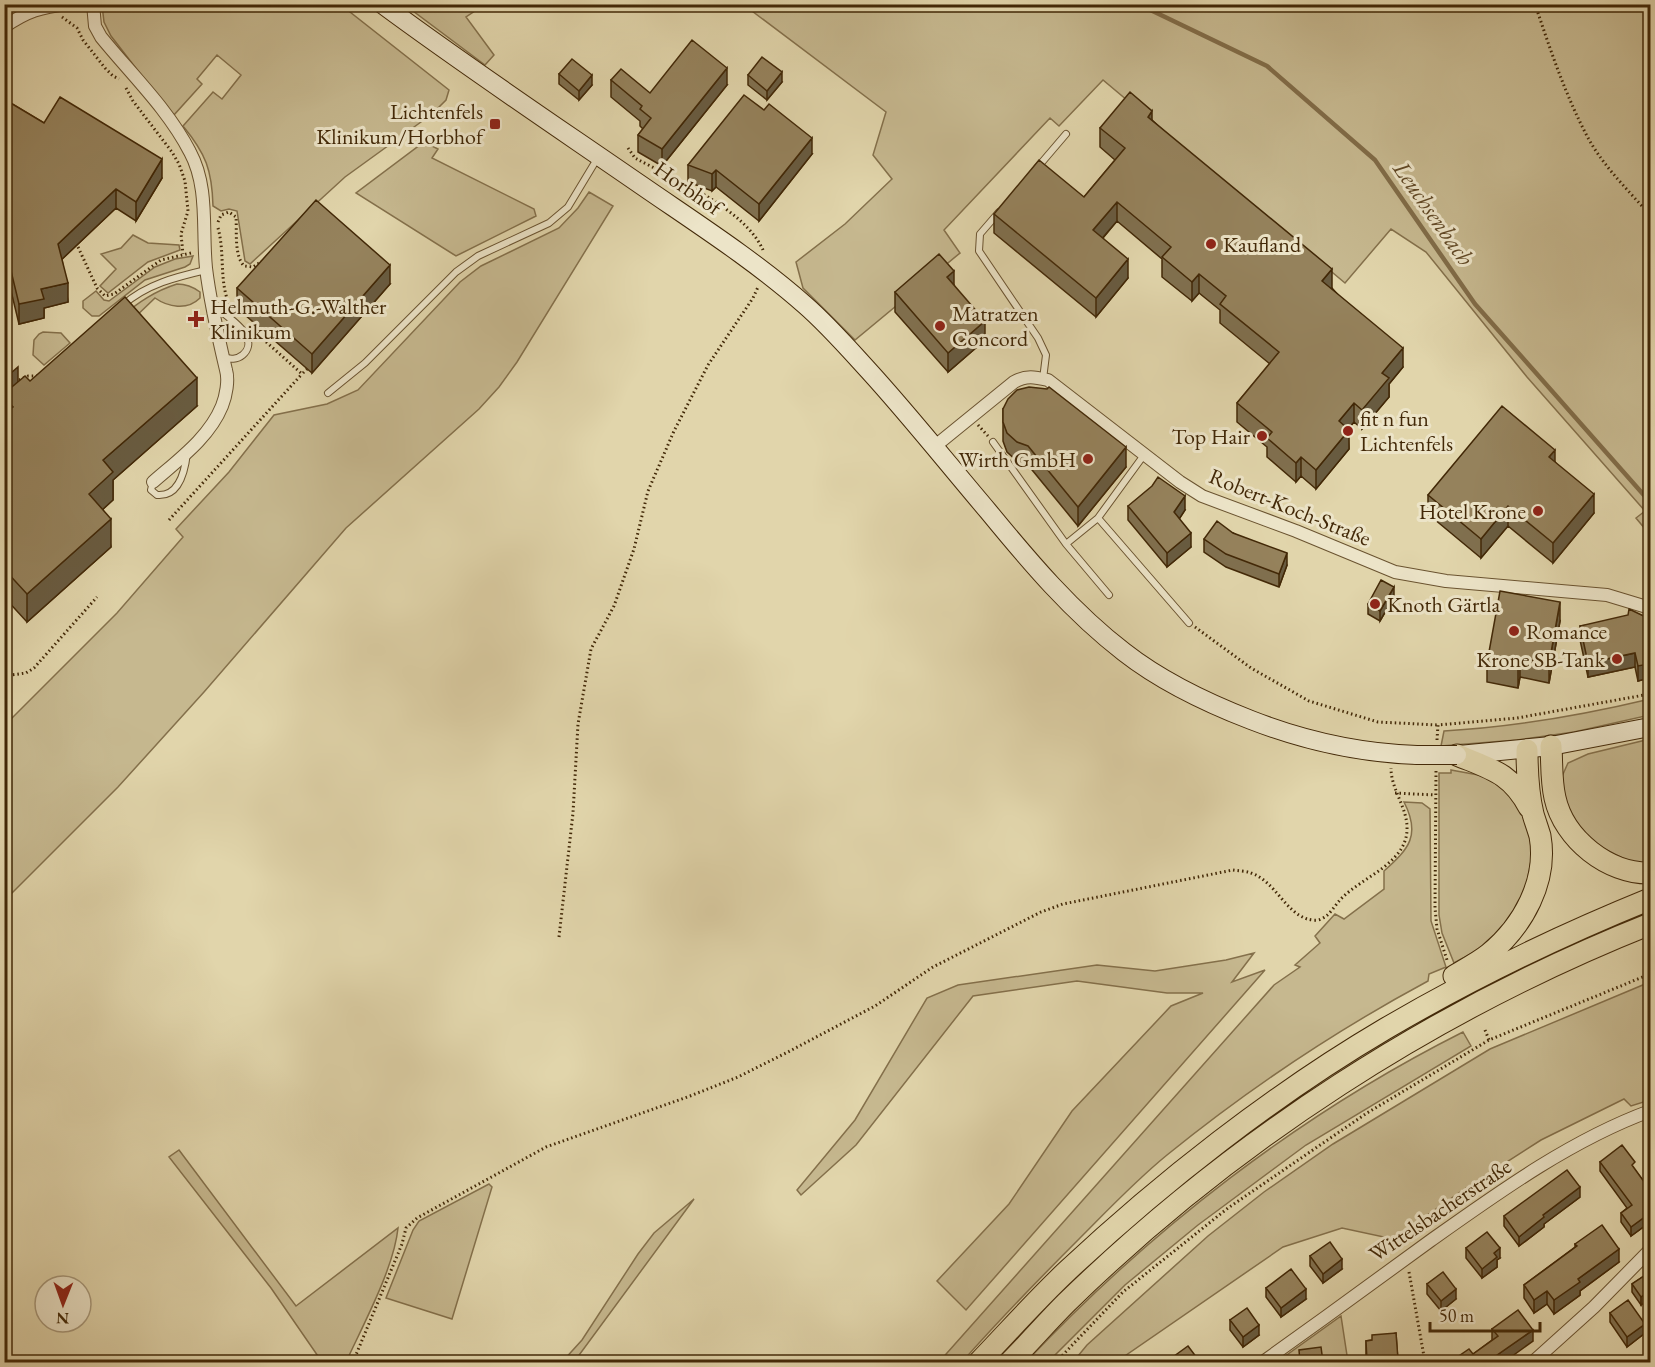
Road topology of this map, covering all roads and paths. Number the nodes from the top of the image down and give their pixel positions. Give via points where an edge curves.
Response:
1 (93, 4) edge
2 (382, 4) edge
3 (1535, 4) edge
4 (38, 6) edge
5 (65, 9) edge
6 (4, 27) edge
7 (1066, 134) dead end
8 (599, 156) junction
9 (1035, 170) edge
10 (1004, 207) edge
11 (1650, 215) edge
12 (78, 247) dead end
13 (204, 251) junction
14 (183, 254) junction
15 (266, 256) edge
16 (206, 270) junction
17 (753, 298) dead end
18 (211, 303) junction
19 (231, 307) dead end
20 (117, 311) edge
21 (250, 327) dead end
22 (221, 354) junction
23 (307, 369) dead end
24 (302, 374) junction
25 (45, 376) edge
26 (1043, 379) junction
27 (12, 383) edge
28 (328, 393) dead end
29 (971, 417) junction
30 (993, 442) joint
31 (934, 447) junction
32 (187, 451) junction
33 (1144, 454) junction
34 (153, 482) joint
35 (1098, 518) junction
36 (169, 520) dead end
37 (1066, 544) junction
38 (1109, 595) dead end
39 (97, 597) dead end
40 (1650, 608) edge
41 (1189, 623) joint
42 (4, 676) edge
43 (1650, 694) edge
44 (1438, 725) junction
45 (1650, 727) edge
46 (1437, 742) dead end
47 (1551, 746) junction
48 (1527, 750) junction
49 (1390, 754) junction
50 (1457, 755) junction
51 (1436, 770) dead end
52 (1395, 793) junction
53 (1435, 795) junction
54 (1533, 814) junction
55 (1650, 873) edge
56 (1650, 899) edge
57 (1650, 924) edge
58 (559, 937) dead end
59 (1449, 968) dead end
60 (1650, 974) edge
61 (1385, 1029) junction
62 (1485, 1030) dead end
63 (1489, 1040) junction
64 (1648, 1115) edge
65 (1650, 1250) edge
66 (1407, 1258) junction
67 (353, 1362) edge
68 (979, 1362) edge
69 (1010, 1362) edge
70 (1056, 1362) edge
71 (1263, 1362) edge
72 (1425, 1362) edge
73 (1533, 1362) edge

1 - 13 street via 95,26 101,37 174,125 191,153 204,201
2 - 8 main road, Horbhof
3 - 11 path via 1558,73 1588,138
4 - 5 street
4 - 6 street
5 - 14 path via 67,22 77,28 105,68 121,79 179,164 188,211 181,234
7 - 9 lane
8 - 28 lane via 568,207 549,223 478,256 456,272 365,363
8 - 31 main road, Horbhof via 765,272 805,305 867,368
10 - 26 lane via 980,234 979,251 1038,338 1046,355
12 - 14 path via 105,296 114,294 161,260
13 - 14 path
13 - 16 street
15 - 19 path via 254,267 244,266 238,250 236,217 229,212 221,215 217,225 221,268
16 - 18 street
16 - 20 lane via 164,280 131,298
17 - 58 path via 708,365 674,432 648,491 634,549 614,606 591,649 578,724
18 - 22 street
18 - 22 lane via 240,327 249,341 244,355 236,359
21 - 24 path
22 - 32 street via 227,370 223,403 205,435
23 - 24 path
24 - 36 path
25 - 27 path via 28,376
26 - 29 street via 1025,376
26 - 33 street, Robert-Koch-Straße
29 - 30 path
29 - 31 street
30 - 37 lane
31 - 49 main road, Horbhof via 1050,584 1126,654 1216,706 1311,740
32 - 34 street
32 - 34 lane via 185,471 173,490 157,495 151,490
33 - 35 lane
33 - 40 street, Robert-Koch-Straße via 1202,496 1395,573 1607,595
35 - 37 lane
35 - 41 lane
37 - 38 lane
39 - 42 path via 33,668
41 - 44 path via 1251,668 1309,701 1378,722
43 - 44 path via 1517,718
44 - 46 path
45 - 47 main road, Horbhof
47 - 48 main road, Horbhof
47 - 55 highway via 1555,799 1579,841 1593,856 1620,868
48 - 50 main road, Horbhof
48 - 54 highway
49 - 50 main road, Horbhof, bridge
49 - 52 path
50 - 54 highway via 1508,778
51 - 53 path
52 - 53 path
52 - 67 path via 1405,813 1407,830 1401,848 1320,920 1299,915 1267,883 1251,873 1233,870 1063,904 933,967 865,1012 738,1077 546,1147 516,1162 406,1227
53 - 59 path via 1435,909
54 - 61 highway via 1540,836 1538,882 1515,928 1489,954
56 - 61 highway via 1490,971
57 - 69 highway via 1518,983 1354,1074 1198,1186 1066,1303
60 - 63 path
61 - 68 highway via 1265,1108 1185,1169 1065,1272
62 - 63 path
63 - 70 path via 1367,1113 1228,1209 1123,1292
64 - 66 street, Wittelsbacherstraße via 1554,1159
65 - 73 street
66 - 71 street, Wittelsbacherstraße
66 - 72 path

